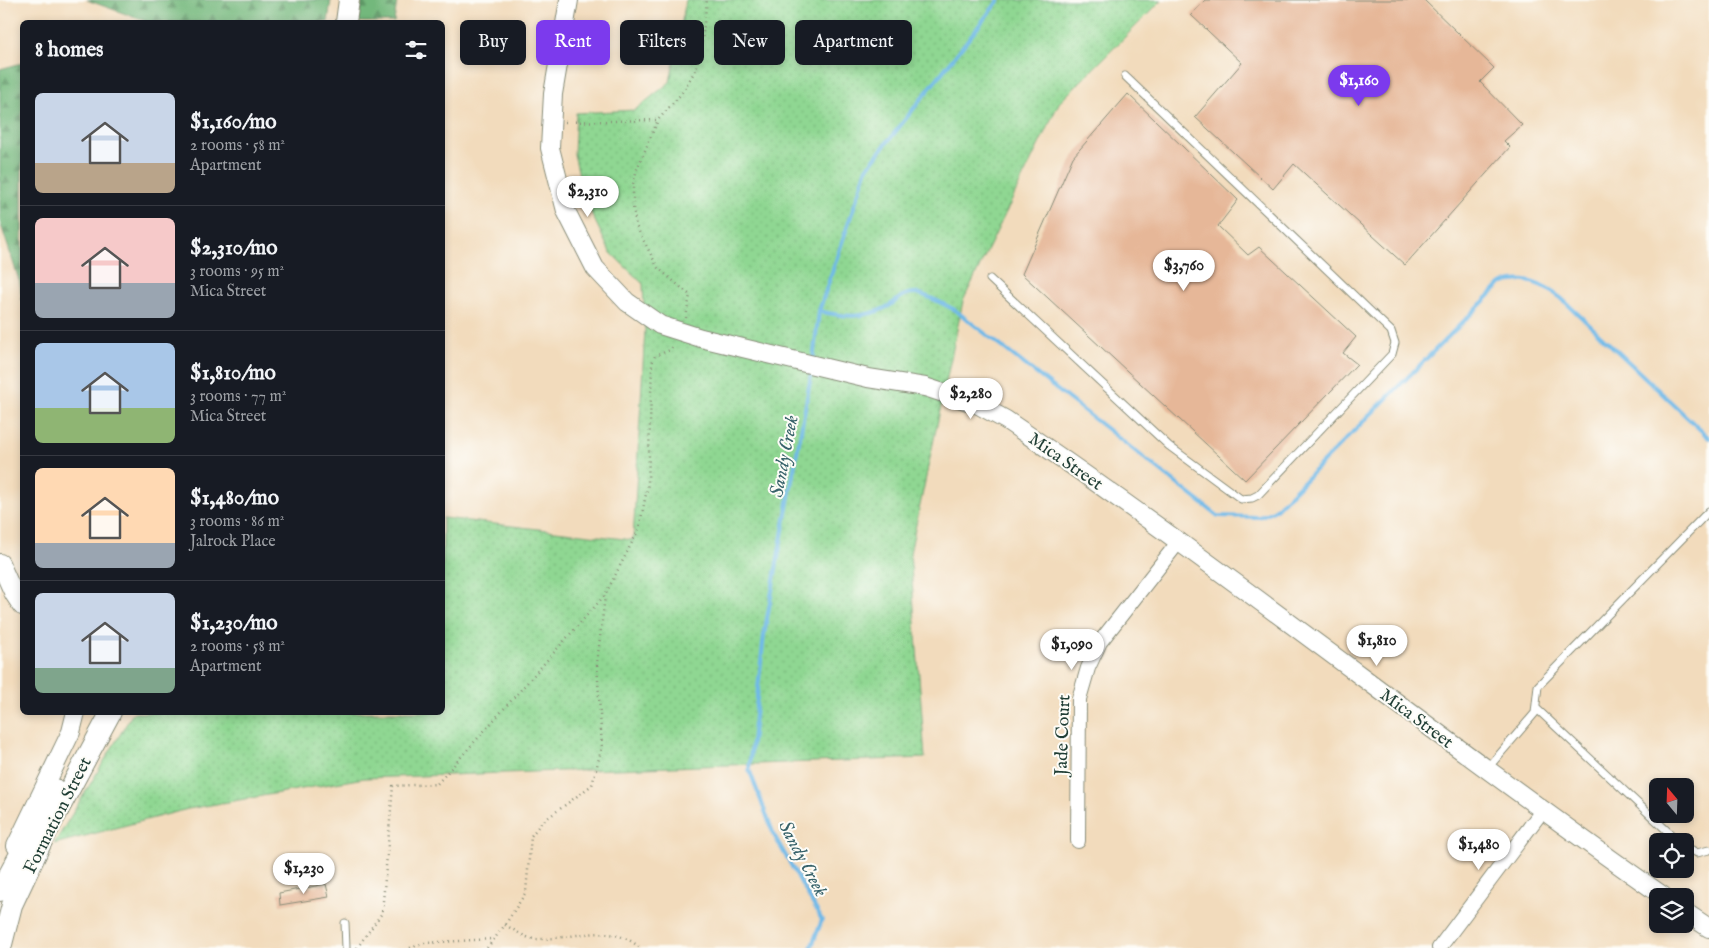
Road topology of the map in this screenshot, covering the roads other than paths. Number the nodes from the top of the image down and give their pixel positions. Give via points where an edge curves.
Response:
1 (349, 0) edge
2 (569, 0) edge
3 (346, 20) edge
4 (1125, 76) dead end
5 (990, 278) dead end
6 (1709, 511) edge
7 (1180, 540) junction
8 (0, 563) edge
9 (20, 603) edge
10 (1536, 708) junction
11 (75, 715) edge
12 (95, 715) edge
13 (109, 715) edge
14 (1486, 770) junction
15 (1542, 811) junction
16 (1669, 833) edge
17 (1078, 841) dead end
18 (1709, 850) edge
19 (1694, 851) edge
20 (0, 886) edge
21 (1652, 888) edge
22 (0, 891) edge
23 (1694, 918) edge
24 (345, 923) dead end
25 (1709, 928) edge
26 (1, 948) edge
27 (346, 948) edge
28 (1439, 948) edge

1 - 3 main road
2 - 7 street, Mica Street via 553,94 550,148 566,211 595,268 627,302 660,325 680,331 868,378 925,387 977,404 1006,420
4 - 5 lane via 1391,331 1395,343 1392,354 1258,495 1241,499 1169,446
6 - 10 lane via 1538,686
7 - 14 street, Mica Street
7 - 17 street, Jade Court via 1100,642 1088,668 1079,699
8 - 9 street
10 - 14 lane
10 - 16 lane
11 - 20 street via 71,732 24,825
12 - 22 main road, Formation Street
13 - 26 main road, Formation Street via 44,837 12,905
14 - 15 street, Mica Street
15 - 21 street, Mica Street
15 - 28 street
18 - 19 lane
23 - 25 street
24 - 27 lane

